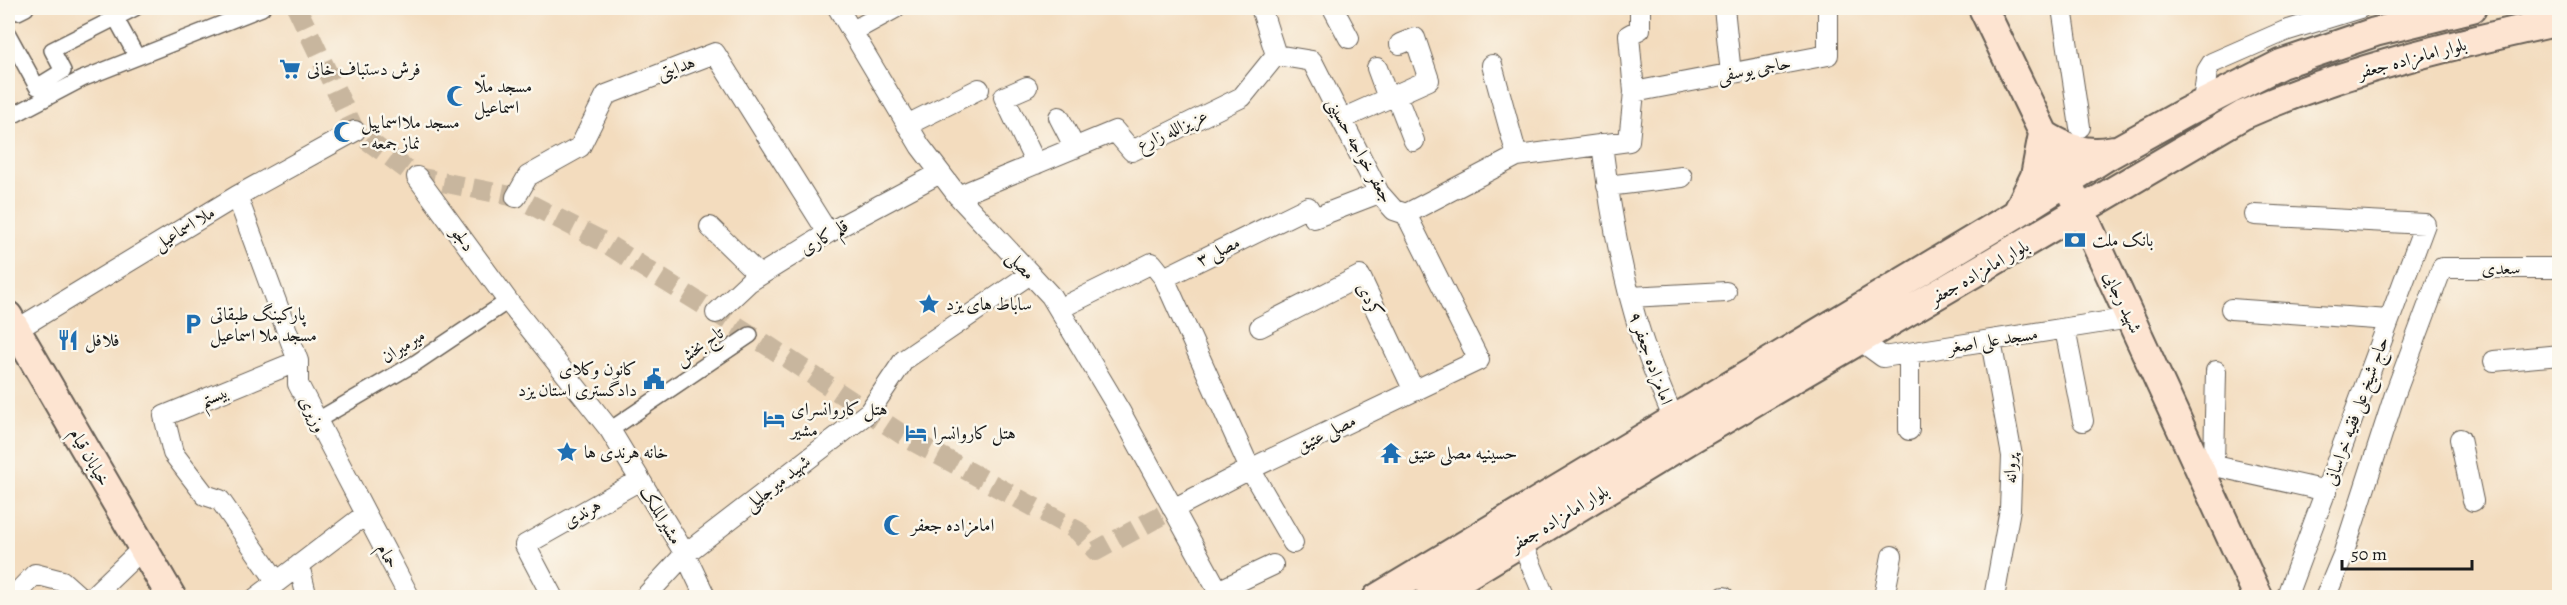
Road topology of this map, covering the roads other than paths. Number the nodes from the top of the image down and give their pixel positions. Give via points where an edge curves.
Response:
1 (15, 8) edge
2 (26, 8) edge
3 (135, 8) edge
4 (262, 8) edge
5 (838, 8) edge
6 (895, 8) edge
7 (1262, 8) edge
8 (1333, 8) edge
9 (1640, 8) edge
10 (1724, 8) edge
11 (1828, 8) edge
12 (1983, 8) edge
13 (2062, 8) edge
14 (2361, 8) edge
15 (2472, 8) edge
16 (116, 17) junction
17 (2559, 21) edge
18 (853, 31) junction
19 (8, 34) edge
20 (1349, 38) dead end
21 (1400, 44) dead end
22 (1276, 55) junction
23 (137, 57) junction
24 (1492, 65) dead end
25 (1377, 68) dead end
26 (1731, 74) junction
27 (1028, 87) dead end
28 (979, 89) dead end
29 (44, 90) junction
30 (1634, 92) junction
31 (1392, 97) junction
32 (2203, 103) junction
33 (1059, 117) dead end
34 (8, 118) edge
35 (1342, 119) junction
36 (907, 125) junction
37 (2080, 127) dead end
38 (355, 130) dead end
39 (2043, 134) junction
40 (1414, 141) dead end
41 (1602, 144) junction
42 (1075, 148) junction
43 (2120, 149) junction
44 (1517, 156) junction
45 (1036, 164) junction
46 (940, 172) junction
47 (417, 177) dead end
48 (1682, 177) dead end
49 (2066, 181) junction
50 (1607, 186) junction
51 (1379, 193) junction
52 (2112, 194) junction
53 (237, 196) junction
54 (958, 196) junction
55 (516, 197) dead end
56 (2081, 211) junction
57 (1406, 214) junction
58 (2255, 215) dead end
59 (2006, 220) junction
60 (710, 227) dead end
61 (828, 233) junction
62 (2042, 235) junction
63 (2012, 252) junction
64 (2101, 253) junction
65 (2442, 268) joint
66 (2559, 268) edge
67 (1030, 274) junction
68 (759, 275) junction
69 (1164, 278) junction
70 (1726, 292) dead end
71 (1630, 297) junction
72 (508, 302) junction
73 (1059, 309) junction
74 (2231, 309) dead end
75 (716, 313) dead end
76 (2130, 318) junction
77 (2389, 320) junction
78 (12, 323) edge
79 (1260, 327) dead end
80 (2065, 328) junction
81 (750, 335) dead end
82 (1991, 340) junction
83 (1861, 341) junction
84 (1909, 354) junction
85 (2559, 355) edge
86 (1479, 360) joint
87 (298, 361) junction
88 (2494, 361) dead end
89 (2216, 371) dead end
90 (1414, 391) junction
91 (1674, 420) junction
92 (316, 421) junction
93 (2083, 421) dead end
94 (610, 430) junction
95 (1909, 430) dead end
96 (2460, 439) dead end
97 (2205, 463) junction
98 (1250, 469) junction
99 (640, 480) junction
100 (2327, 491) junction
101 (2473, 501) dead end
102 (1173, 509) junction
103 (366, 514) junction
104 (1521, 541) junction
105 (1293, 543) dead end
106 (143, 548) junction
107 (685, 554) junction
108 (1892, 556) dead end
109 (299, 565) junction
110 (1273, 565) dead end
111 (1452, 567) junction
112 (277, 582) junction
113 (1220, 594) edge
114 (12, 597) edge
115 (81, 597) edge
116 (91, 597) edge
117 (172, 597) edge
118 (256, 597) edge
119 (307, 597) edge
120 (410, 597) edge
121 (553, 597) edge
122 (644, 597) edge
123 (706, 597) edge
124 (1377, 597) edge
125 (1429, 597) edge
126 (1545, 597) edge
127 (1890, 597) edge
128 (1994, 597) edge
129 (2259, 597) edge
130 (2286, 597) edge
131 (2325, 597) edge

1 - 2 street via 18,12
3 - 16 street
4 - 23 street
5 - 18 street, مصلی
6 - 18 street
7 - 22 street
8 - 20 street
9 - 30 street via 1640,29 1629,34
10 - 26 street
11 - 26 street, حاجی یوسفی via 1828,55
12 - 39 main road, شهید رجایی
13 - 37 street
14 - 32 street via 2285,31 2212,63 2207,71
15 - 32 main road, بلوار امامزاده جعفر via 2375,32 2281,64
16 - 23 street
16 - 29 street via 52,50 63,72
17 - 52 main road, بلوار امامزاده جعفر via 2392,61 2289,95 2243,116
18 - 36 street, مصلی
19 - 29 street via 37,87
21 - 31 street via 1414,38 1429,80
22 - 35 street, جعفر خواجه حسینی via 1312,61
22 - 42 street, عزیزالله زارع via 1242,97 1132,151 1115,131
23 - 29 street
24 - 44 street
25 - 31 street
26 - 30 street, حاجی یوسفی
27 - 45 street via 1004,97
28 - 36 street
29 - 34 street
30 - 41 street via 1629,141
31 - 35 street
31 - 40 street
32 - 43 main road, بلوار امامزاده جعفر
33 - 42 street
35 - 51 street, جعفر خواجه حسینی
36 - 46 street, مصلی
38 - 53 street, ملا اسماعیل
39 - 43 main road via 2080,152 2100,154
39 - 49 main road, شهید رجایی
39 - 59 main road via 2035,176
41 - 44 street
41 - 50 street
42 - 45 street, عزیزالله زارع
43 - 49 main road, بلوار امامزاده جعفر
44 - 57 street
45 - 54 street, عزیزالله زارع
46 - 54 street, مصلی
46 - 61 street, قلم کاری
47 - 72 street, دلجو
48 - 50 street
49 - 56 main road, شهید رجایی
49 - 59 main road, بلوار امامزاده جعفر
50 - 71 street
51 - 57 street, جعفر خواجه حسینی via 1394,210
51 - 69 street, مصلی ۳ via 1314,218 1308,207
52 - 56 main road, بلوار امامزاده جعفر
52 - 64 main road via 2102,212 2098,233
53 - 78 street, ملا اسماعیل
53 - 87 street, وزیری
54 - 67 street, مصلی
55 - 61 street, هدایتی via 528,176 580,147 606,95 715,54
56 - 62 main road, بلوار امامزاده جعفر
56 - 64 main road, شهید رجایی
57 - 86 street, جعفر خواجه حسینی via 1448,278
58 - 77 street, حاج شیخ علی فقیه خراسانی via 2425,224
59 - 63 main road via 2018,243
59 - 91 main road, بلوار امامزاده جعفر
60 - 68 street
61 - 68 street, قلم کاری
62 - 63 main road, بلوار امامزاده جعفر
62 - 64 main road
63 - 83 main road, بلوار امامزاده جعفر
64 - 76 main road, شهید رجایی
65 - 66 street, سعدی
65 - 131 street, حاج شیخ علی فقیه خراسانی
67 - 73 street, مصلی
67 - 107 street, شهید میرجلیلی via 904,360 869,412
68 - 75 street, قلم کاری
69 - 73 street via 1152,263
69 - 98 street
70 - 71 street
71 - 91 street, امامزاده جعفر ۹
72 - 92 street, میرمیران via 417,362
72 - 94 street, مشیرالملک
73 - 102 street, مصلی
74 - 77 street
76 - 80 street, مسجد علی اصغر
76 - 97 main road, شهید رجایی
77 - 100 street, حاج شیخ علی فقیه خراسانی
78 - 106 main road, خیابان قیام
79 - 90 street, کردی via 1360,276
80 - 82 street, مسجد علی اصغر
80 - 93 street
81 - 94 street, تاج بخش
82 - 84 street, مسجد علی اصغر
82 - 128 street, پروانه via 2012,456 2010,509
83 - 84 street, مسجد علی اصغر via 1883,357
83 - 104 main road, بلوار امامزاده جعفر
84 - 95 street
85 - 88 street
86 - 90 street, مصلی عتیق
87 - 92 street, وزیری via 298,384
87 - 112 street, بیستم via 164,416 173,453 205,495 220,500
89 - 97 street
90 - 98 street, مصلی عتیق
91 - 111 main road, بلوار امامزاده جعفر
92 - 103 street, وزیری
94 - 99 street, مشیرالملک
96 - 101 street
97 - 100 street
97 - 129 main road, شهید رجایی
98 - 102 street, مصلی عتیق
98 - 105 street
99 - 107 street, مشیرالملک
99 - 121 street, هرندی via 525,546
100 - 130 street, حاج شیخ علی فقیه خراسانی
102 - 113 street, مصلی
103 - 109 street
103 - 120 street, حمام
104 - 111 main road, بلوار امامزاده جعفر
104 - 126 street
106 - 116 street
106 - 117 main road, خیابان قیام
107 - 122 street, شهید میرجلیلی
107 - 123 street, مشیرالملک
108 - 127 street via 1884,597
109 - 112 street
109 - 119 street
110 - 113 street
111 - 124 main road, بلوار امامزاده جعفر
111 - 125 main road, بلوار امامزاده جعفر
112 - 118 street
114 - 115 street via 35,574 62,581

